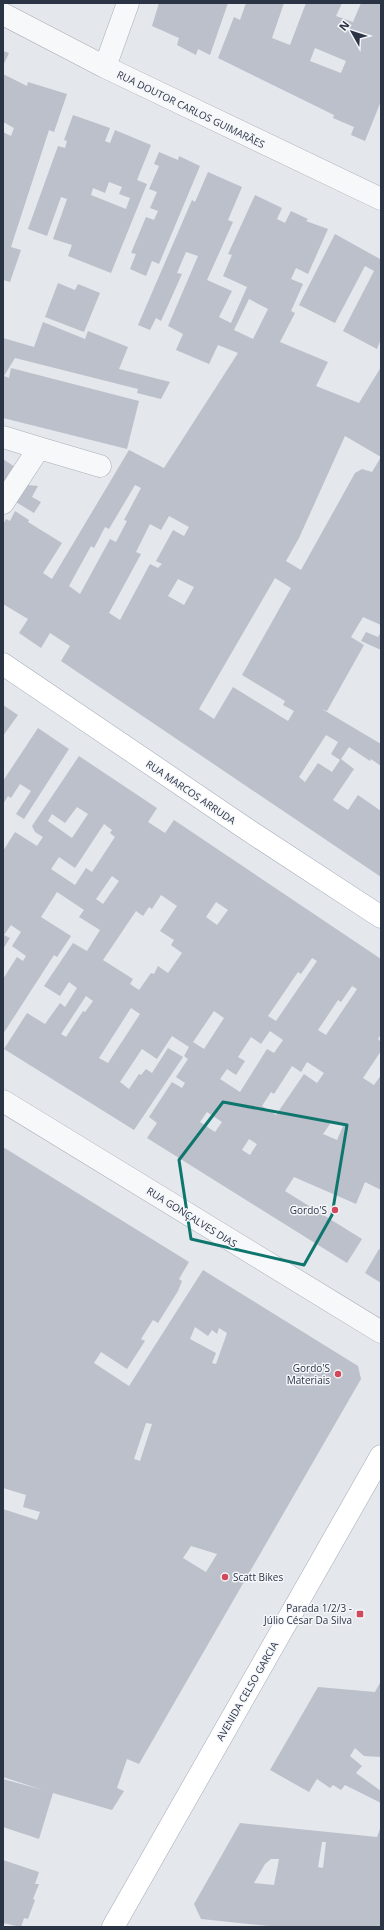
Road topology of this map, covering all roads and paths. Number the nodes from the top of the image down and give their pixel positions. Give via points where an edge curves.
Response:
1 (128, 3) edge
2 (3, 14) edge
3 (105, 67) junction
4 (381, 199) edge
5 (3, 437) edge
6 (39, 448) junction
7 (100, 466) dead end
8 (3, 503) edge
9 (3, 664) edge
10 (381, 917) edge
11 (3, 1101) edge
12 (381, 1332) edge
13 (381, 1456) edge
14 (113, 1927) edge

1 - 3 street
2 - 3 street, RUA DOUTOR CARLOS GUIMARÃES
3 - 4 street, RUA DOUTOR CARLOS GUIMARÃES
5 - 6 street
6 - 7 street
6 - 8 street
9 - 10 main road, RUA MARCOS ARRUDA
11 - 12 street, RUA GONÇALVES DIAS
13 - 14 main road, AVENIDA CELSO GARCIA

